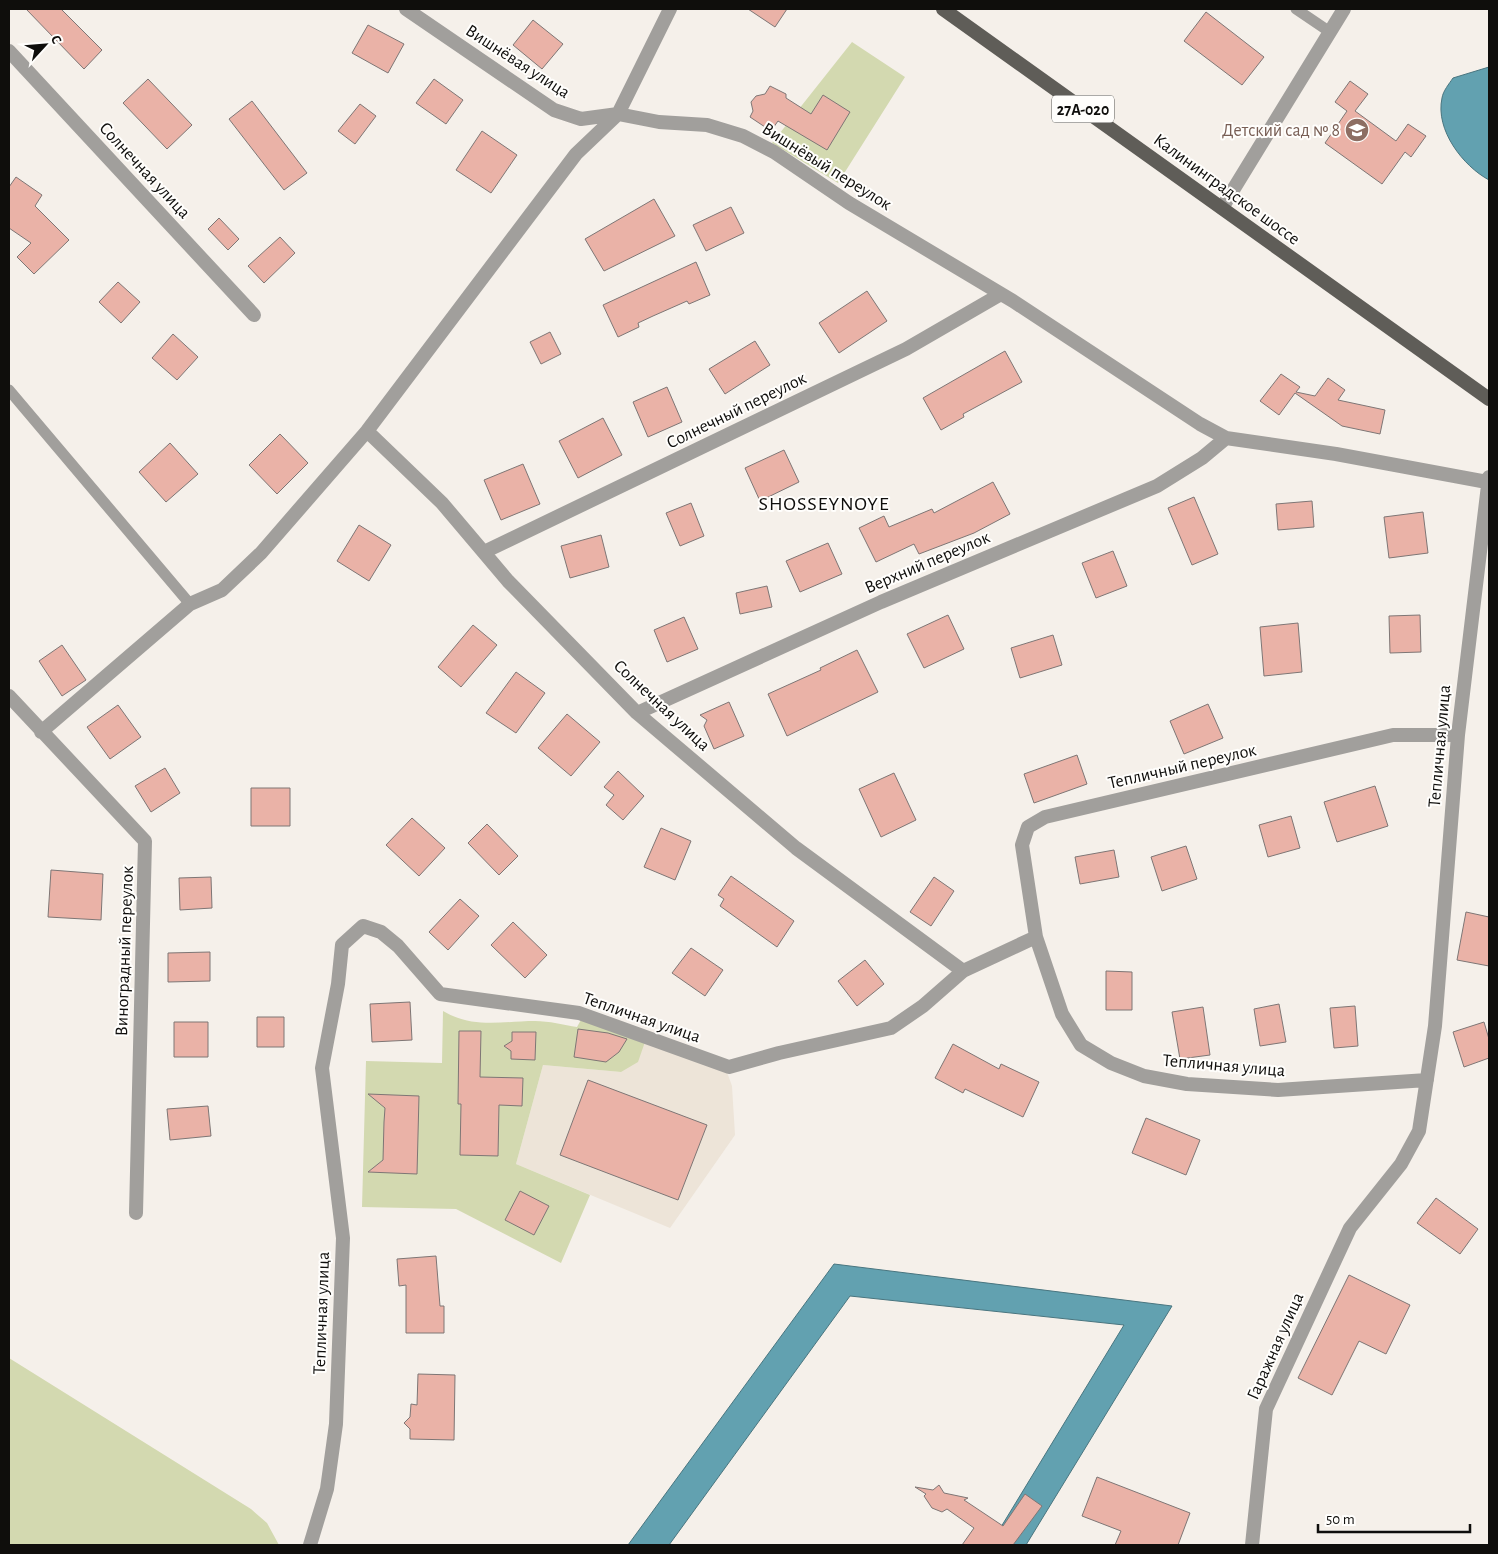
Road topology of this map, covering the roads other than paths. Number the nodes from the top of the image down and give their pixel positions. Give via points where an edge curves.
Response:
1 (406, 9) edge
2 (670, 9) edge
3 (943, 9) edge
4 (1296, 9) edge
5 (1344, 9) edge
6 (1330, 32) junction
7 (9, 51) edge
8 (618, 114) junction
9 (1222, 208) junction
10 (1001, 294) junction
11 (254, 315) dead end
12 (9, 390) edge
13 (1489, 400) edge
14 (368, 431) junction
15 (1226, 438) junction
16 (1488, 479) edge
17 (484, 552) junction
18 (190, 604) junction
19 (9, 696) edge
20 (637, 714) junction
21 (40, 732) junction
22 (1458, 735) junction
23 (1036, 937) junction
24 (963, 971) junction
25 (1427, 1080) junction
26 (136, 1213) dead end
27 (1350, 1228) joint
28 (310, 1545) edge
29 (1252, 1545) edge

1 - 8 street, Вишнёвая улица via 554,110 581,119
2 - 8 street
3 - 9 main road, Калининградское шоссе / 27А-020
4 - 6 lane
5 - 6 street
6 - 9 street
7 - 11 street, Солнечная улица
8 - 10 street, Вишнёвый переулок via 659,122 707,125 743,136 774,152 849,203
8 - 14 street via 576,154
9 - 13 main road, Калининградское шоссе / 27А-020
10 - 15 street, Вишнёвый переулок
10 - 17 street, Солнечный переулок via 906,349
12 - 18 lane
14 - 17 street, Солнечная улица via 442,503
14 - 18 street via 261,553 222,590
15 - 16 street
15 - 20 street, Верхний переулок via 1158,486 881,602
16 - 22 street, Тепличная улица
17 - 20 street, Солнечная улица
18 - 21 street
19 - 21 street, Виноградный переулок
20 - 24 street, Солнечная улица via 796,848
21 - 26 street, Виноградный переулок via 146,841
22 - 23 street, Тепличный переулок via 1393,735 1046,817 1028,827 1022,845
22 - 25 street, Тепличная улица via 1435,1026
23 - 24 street, Тепличная улица
23 - 25 street, Тепличная улица via 1062,1014 1081,1045 1111,1063 1144,1076 1188,1084 1278,1090
24 - 28 street, Тепличная улица via 923,1006 891,1028 729,1067 579,1013 440,994 398,946 381,932 363,926 342,945 322,1068 343,1238 336,1424 327,1489
25 - 27 street, Тепличная улица via 1418,1131 1401,1164
27 - 29 street, Гаражная улица via 1266,1409

